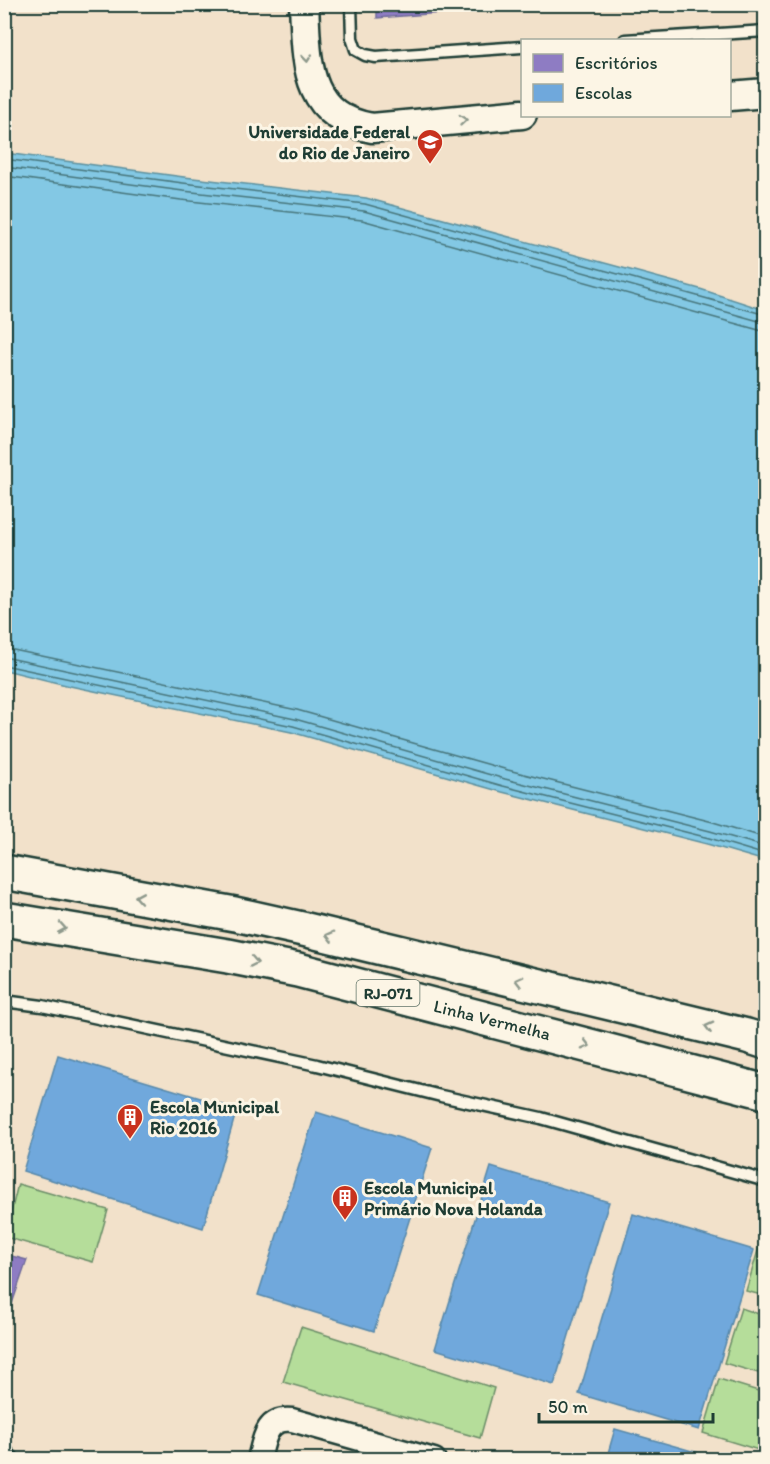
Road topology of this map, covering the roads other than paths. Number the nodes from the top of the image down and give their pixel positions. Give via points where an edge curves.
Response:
1 (304, 4) edge
2 (351, 4) edge
3 (765, 31) edge
4 (641, 39) edge
5 (521, 47) edge
6 (765, 93) edge
7 (731, 96) edge
8 (521, 114) edge
9 (4, 873) edge
10 (4, 918) edge
11 (4, 1001) edge
12 (765, 1042) edge
13 (765, 1092) edge
14 (765, 1181) edge
15 (4, 1449) edge
16 (261, 1453) edge
17 (15, 1460) edge
18 (434, 1460) edge

1 -> 8 street via 309,74 316,92 327,106 355,125 372,128
2 - 5 lane via 352,38 356,50 365,55
3 - 4 lane
6 - 7 street
12 -> 9 highway, RJ-071 via 235,914
10 -> 13 highway, Linha Vermelha / RJ-071 via 298,970
11 - 14 lane via 317,1065 541,1118
15 - 17 lane
16 - 18 street via 269,1428 281,1419

